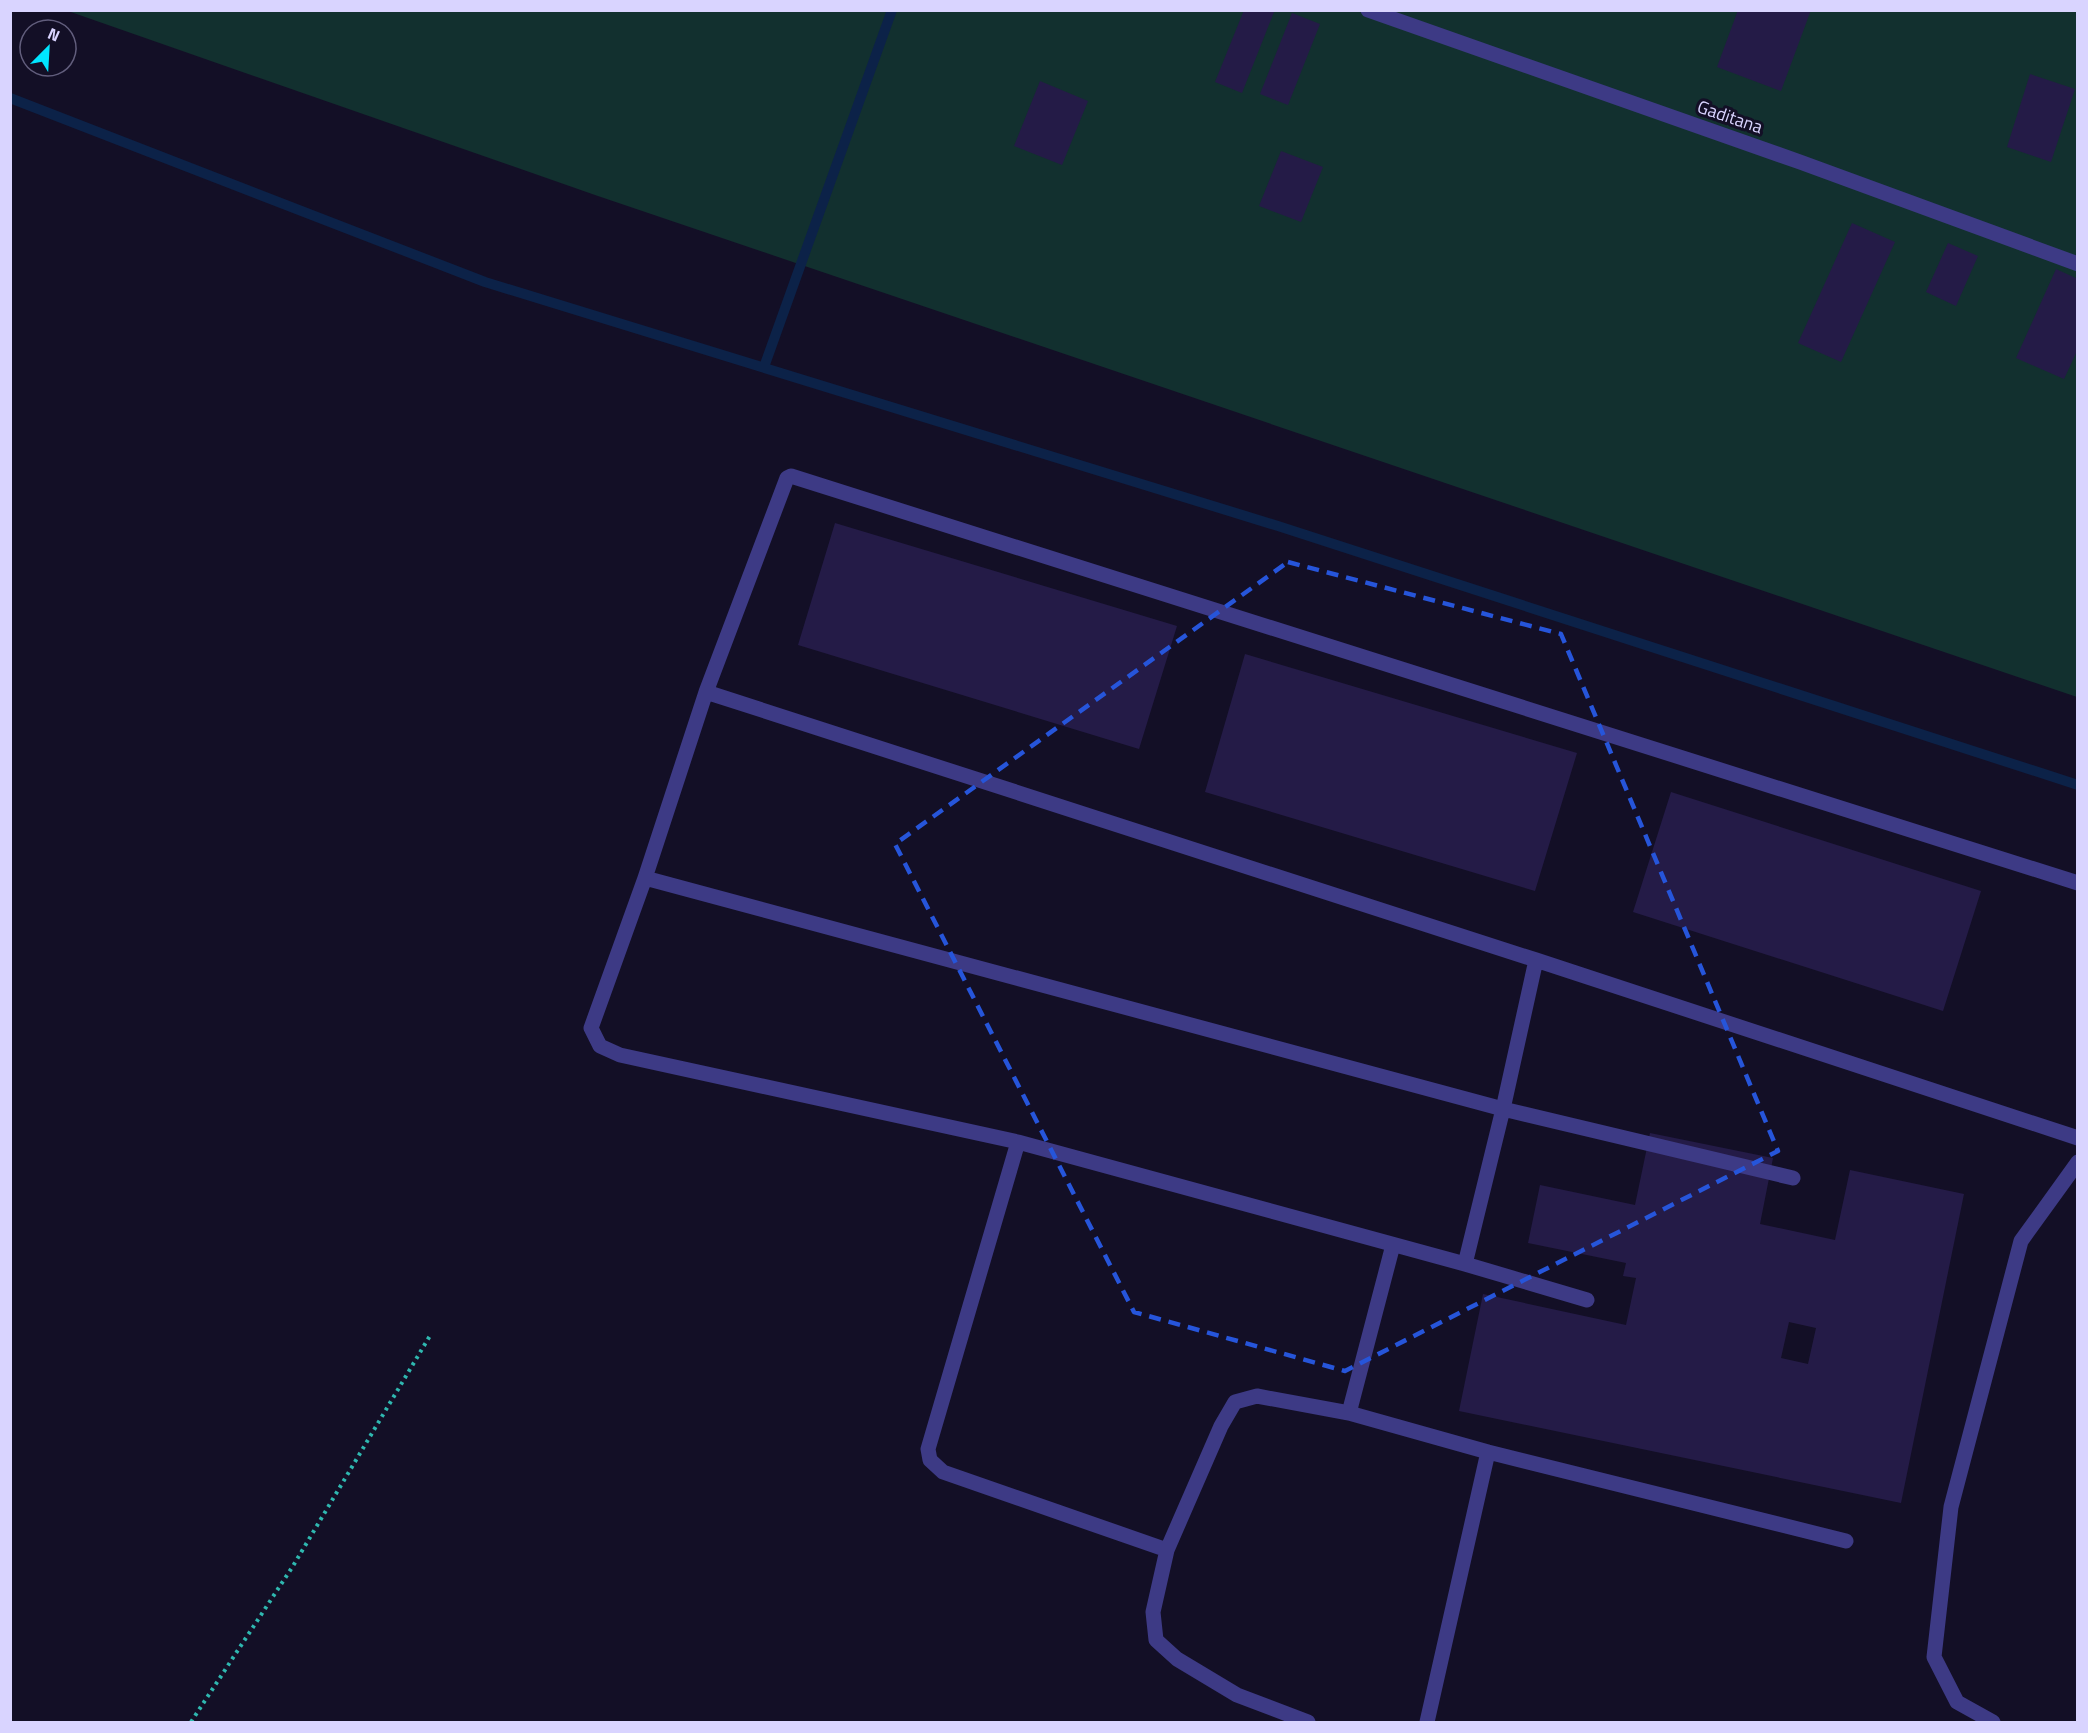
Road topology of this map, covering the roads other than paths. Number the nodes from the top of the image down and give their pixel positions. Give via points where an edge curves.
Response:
1 (1368, 10) edge
2 (2078, 264) edge
3 (706, 692) junction
4 (645, 878) junction
5 (2078, 884) edge
6 (1536, 960) junction
7 (1503, 1109) junction
8 (2078, 1138) edge
9 (1018, 1142) junction
10 (2078, 1162) edge
11 (1793, 1179) dead end
12 (1393, 1245) junction
13 (1465, 1264) junction
14 (1587, 1299) dead end
15 (1349, 1413) junction
16 (1488, 1452) junction
17 (1846, 1541) dead end
18 (1167, 1550) junction
19 (1308, 1722) edge
20 (1427, 1722) edge
21 (1993, 1722) edge

1 - 2 street, Gaditana
3 - 4 street
3 - 5 street via 791,476
3 - 6 street
4 - 7 street
4 - 9 street via 591,1028 600,1046 620,1055
6 - 7 street
6 - 8 street
7 - 11 street
7 - 13 street
9 - 12 street
9 - 18 street via 928,1449 930,1460 943,1472
10 - 21 street via 2021,1241 1951,1507 1934,1657 1957,1702
12 - 13 street
12 - 15 street
13 - 14 street
15 - 16 street
15 - 18 street via 1257,1396 1235,1402
16 - 17 street
16 - 20 street
18 - 19 street via 1153,1612 1156,1640 1177,1659 1237,1695

